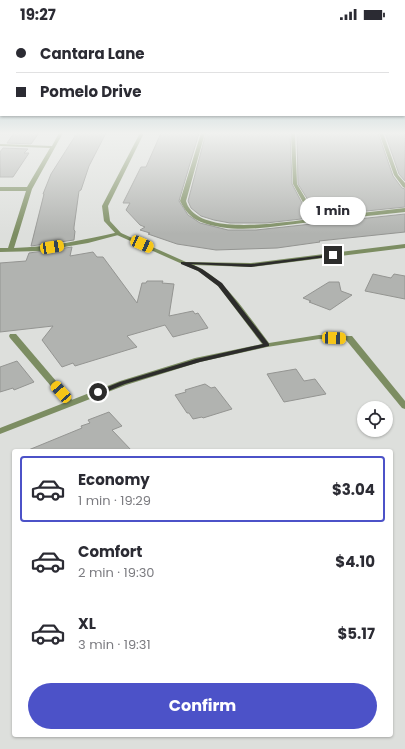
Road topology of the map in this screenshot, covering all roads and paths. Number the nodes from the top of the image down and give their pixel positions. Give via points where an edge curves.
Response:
1 (41, 167) edge
2 (125, 167) edge
3 (193, 167) edge
4 (294, 167) edge
5 (393, 167) edge
6 (405, 186) edge
7 (0, 189) edge
8 (28, 189) junction
9 (405, 210) edge
10 (316, 220) junction
11 (119, 234) junction
12 (405, 246) edge
13 (0, 250) edge
14 (10, 250) junction
15 (183, 263) junction
16 (13, 336) dead end
17 (267, 345) junction
18 (70, 403) junction
19 (405, 406) edge
20 (0, 431) edge

1 - 8 street
2 - 11 street via 105,206 107,221
3 - 10 street via 183,201 185,209 194,217 235,227
4 - 10 street via 295,184 299,194
5 - 6 street
7 - 8 street
8 - 14 street
9 - 10 street
11 - 14 street via 54,247
11 - 15 street
12 - 15 street via 251,265
13 - 14 street
15 - 17 street via 200,270 220,284
16 - 18 street
17 - 18 street via 198,360 123,383
17 - 19 street via 319,337 349,338
18 - 20 street

